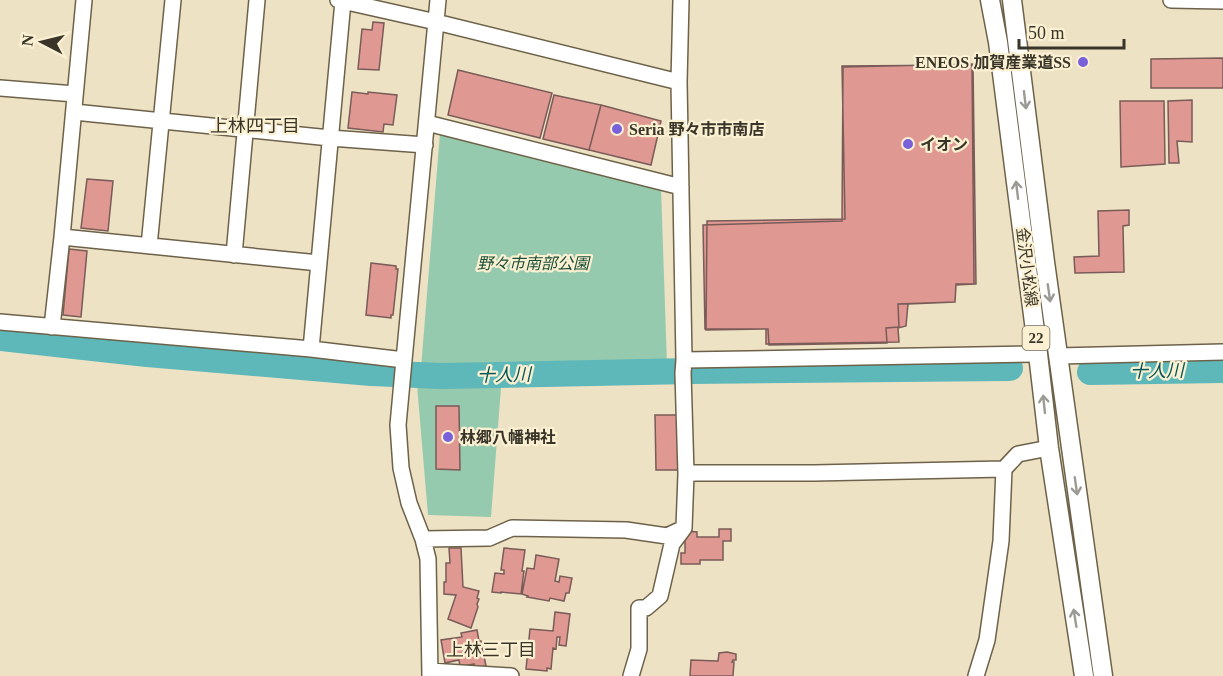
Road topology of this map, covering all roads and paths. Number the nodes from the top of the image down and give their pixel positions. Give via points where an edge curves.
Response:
1 (84, 0) edge
2 (173, 0) edge
3 (257, 0) edge
4 (438, 0) edge
5 (681, 0) edge
6 (990, 0) edge
7 (1012, 0) edge
8 (1171, 0) edge
9 (341, 1) edge
10 (1223, 1) edge
11 (436, 22) junction
12 (679, 82) junction
13 (0, 88) edge
14 (75, 94) junction
15 (74, 112) junction
16 (161, 121) junction
17 (427, 123) junction
18 (245, 129) junction
19 (330, 138) junction
20 (424, 145) junction
21 (681, 187) junction
22 (62, 237) junction
23 (149, 246) junction
24 (234, 255) junction
25 (319, 263) junction
26 (0, 322) edge
27 (52, 327) junction
28 (311, 350) junction
29 (1223, 352) edge
30 (1038, 354) junction
31 (1058, 356) junction
32 (684, 370) junction
33 (403, 372) junction
34 (1049, 448) junction
35 (1004, 469) junction
36 (686, 474) junction
37 (684, 528) junction
38 (423, 539) junction
39 (430, 674) edge
40 (512, 676) edge
41 (632, 676) edge
42 (976, 676) edge
43 (1084, 676) edge
44 (1103, 676) edge

1 - 14 street
2 - 16 street
3 - 18 street
4 - 11 street
5 - 12 street
30 -> 6 main road, 金沢小松線 / 22
7 -> 31 main road, 金沢小松線 / 22
8 - 10 street
9 - 11 street
9 - 19 street
11 - 12 street
11 - 17 street
12 - 21 street
13 - 14 street
14 - 15 street
15 - 16 street
15 - 22 street
16 - 18 street
16 - 23 street
17 - 20 street
17 - 21 street
18 - 19 street
18 - 24 street
19 - 20 street
19 - 25 street
20 - 33 street
21 - 32 street
22 - 23 street
22 - 27 street
23 - 24 street
24 - 25 street
25 - 28 street
26 - 27 street
27 - 28 street
28 - 33 street
29 - 31 street
30 - 32 street
34 -> 30 main road, 金沢小松線 / 22
31 -> 44 main road, 金沢小松線 / 22
32 - 36 street
33 - 38 street via 398,425 401,468
34 - 35 street via 1018,454
43 -> 34 main road, 金沢小松線 / 22
35 - 36 street
35 - 42 street via 1001,541 987,640
36 - 37 street
37 - 38 street via 666,536 626,530 512,528 489,538
37 - 41 street via 672,544 660,596 646,608 639,608 639,649
38 - 39 street via 428,559
39 - 40 street

